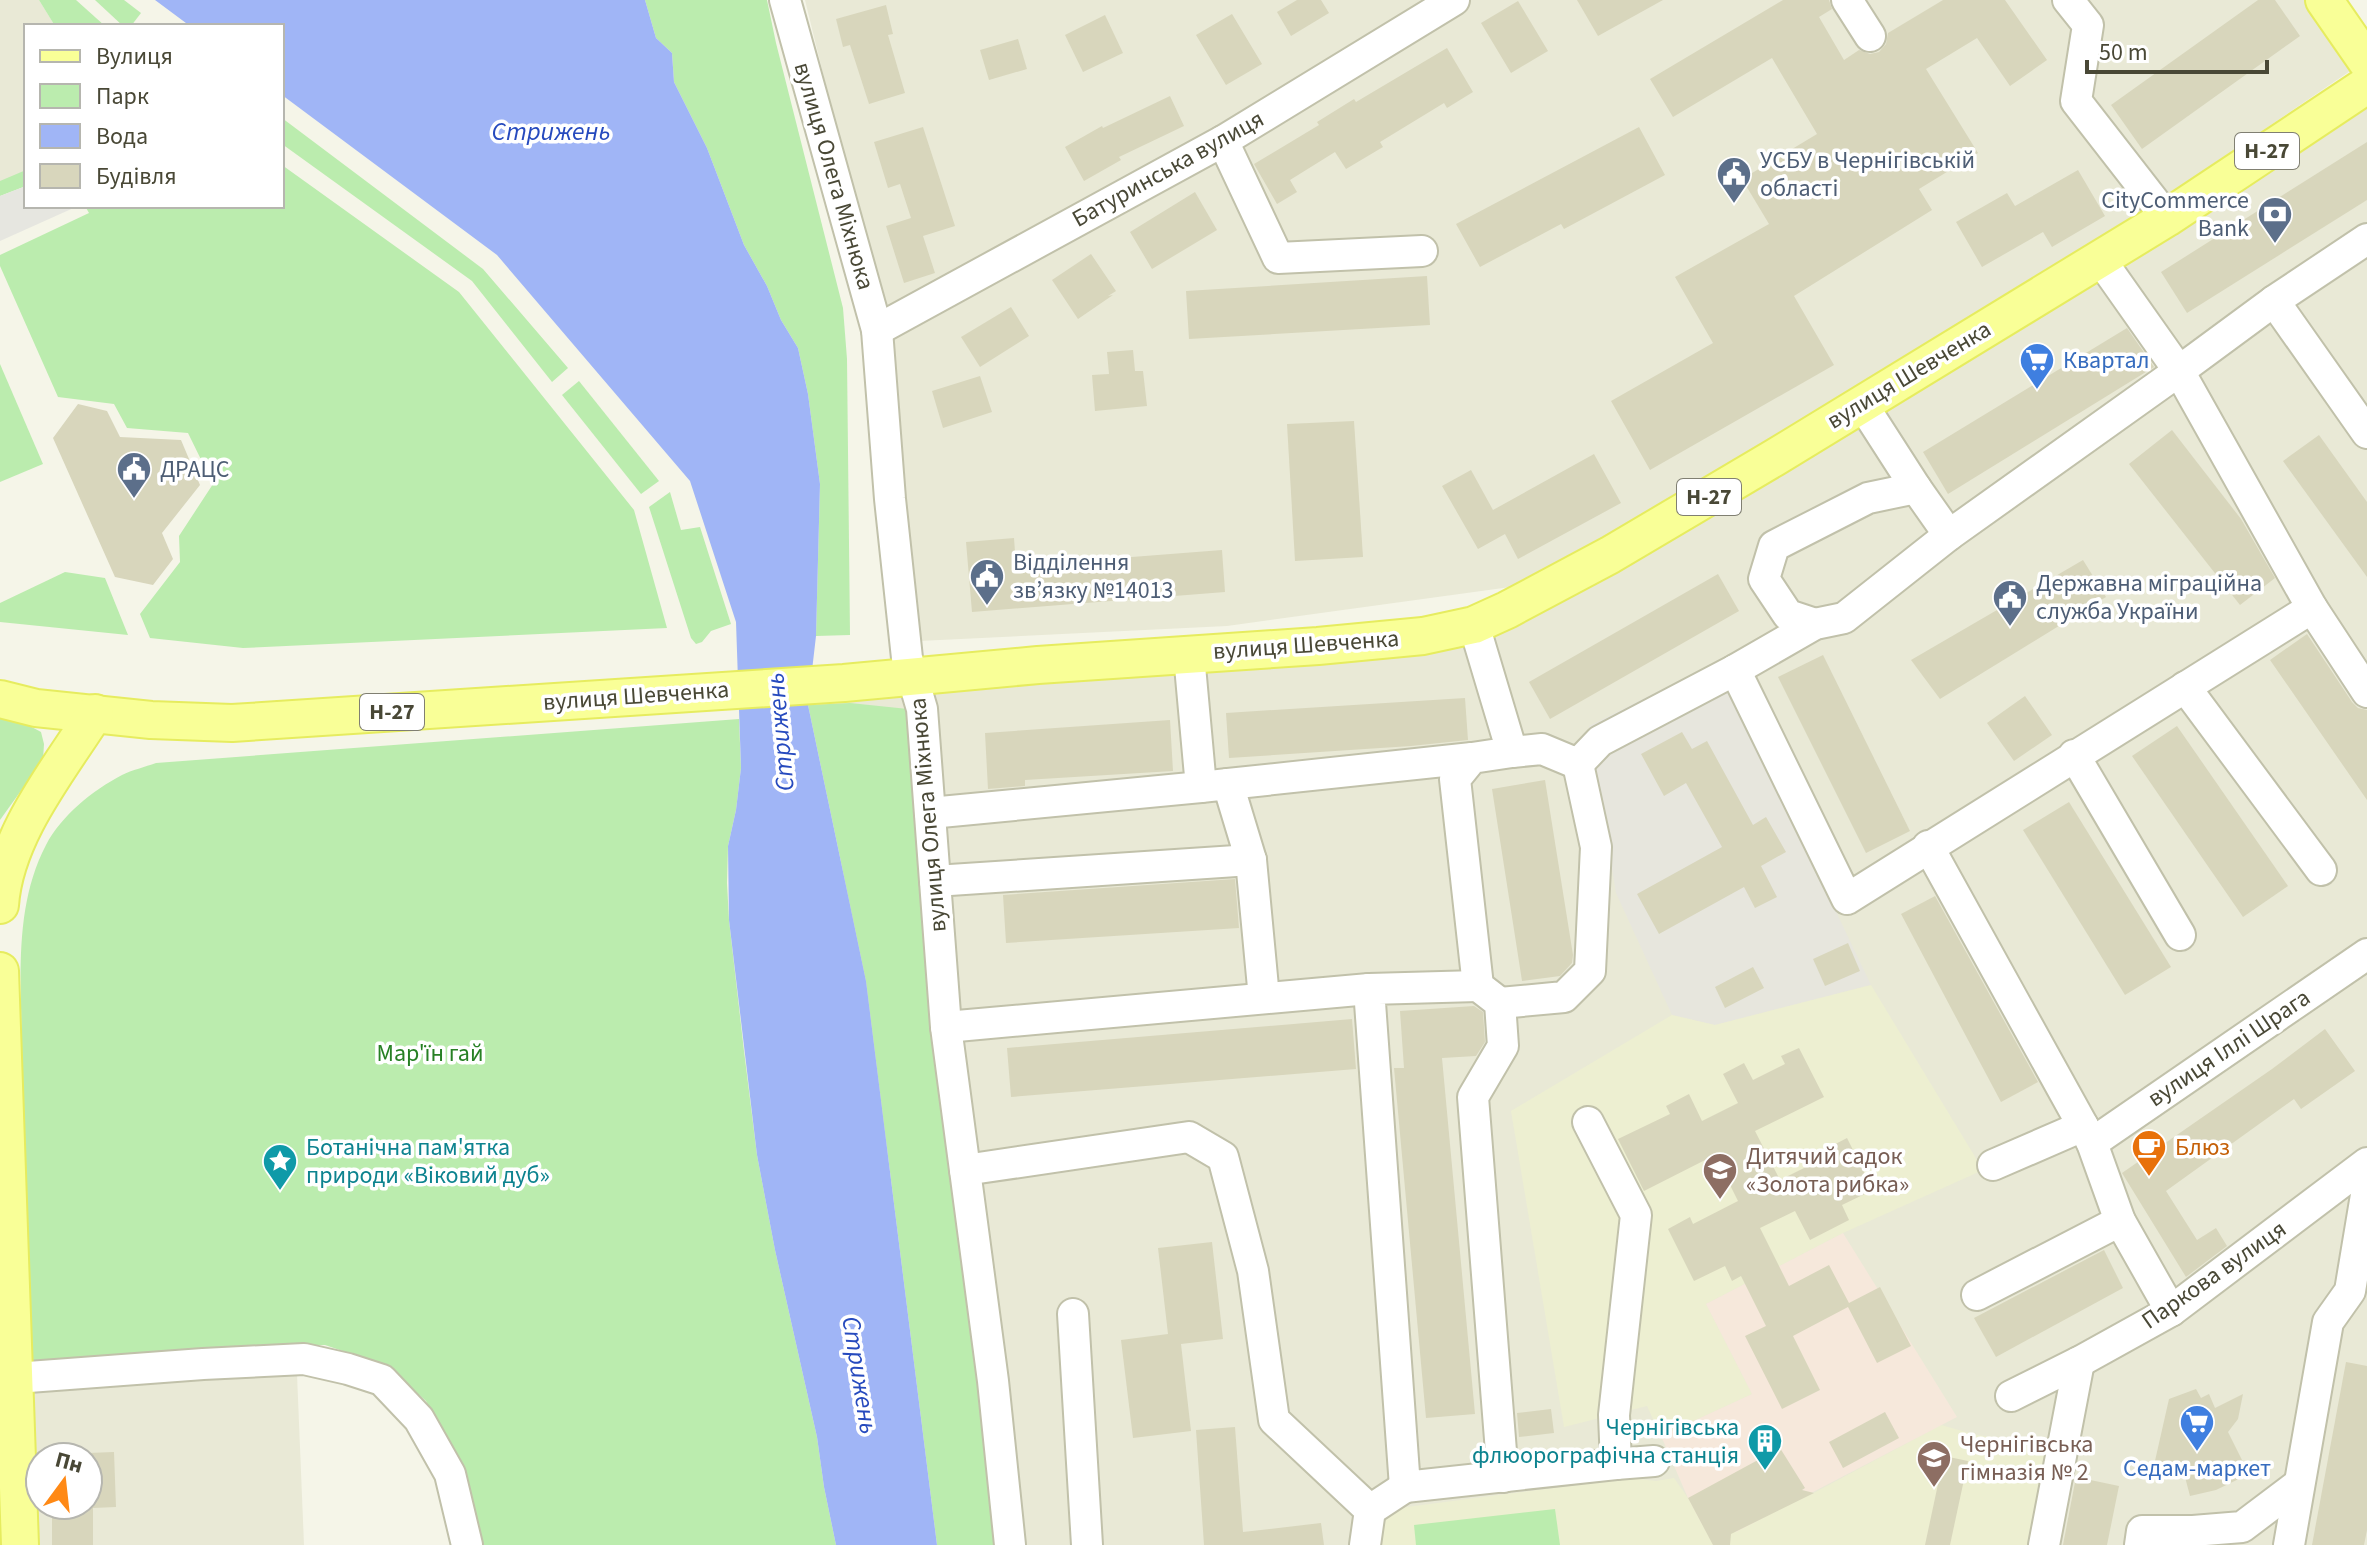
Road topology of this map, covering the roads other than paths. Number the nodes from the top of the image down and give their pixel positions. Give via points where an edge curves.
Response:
1 (785, 0) edge
2 (1454, 0) edge
3 (1847, 0) edge
4 (2068, 0) edge
5 (2324, 0) edge
6 (1870, 36) dead end
7 (2367, 62) edge
8 (2367, 85) edge
9 (1223, 141) junction
10 (2167, 218) junction
11 (1422, 251) dead end
12 (2362, 253) edge
13 (2100, 259) junction
14 (2274, 301) junction
15 (877, 330) junction
16 (2179, 371) junction
17 (1862, 404) junction
18 (2367, 433) edge
19 (1916, 488) junction
20 (1949, 535) junction
21 (2312, 608) junction
22 (1815, 624) junction
23 (1474, 625) junction
24 (1189, 655) junction
25 (1735, 670) junction
26 (913, 676) junction
27 (0, 685) edge
28 (2185, 687) junction
29 (2367, 692) edge
30 (0, 699) edge
31 (36, 708) junction
32 (95, 713) junction
33 (1512, 752) junction
34 (2074, 755) junction
35 (1472, 758) junction
36 (1578, 764) junction
37 (52, 780) junction
38 (1214, 785) junction
39 (930, 813) junction
40 (1928, 846) junction
41 (1251, 860) junction
42 (2321, 870) dead end
43 (935, 881) junction
44 (0, 905) edge
45 (2180, 935) dead end
46 (2367, 954) edge
47 (0, 971) edge
48 (1369, 989) junction
49 (1489, 995) junction
50 (1264, 998) junction
51 (946, 1027) junction
52 (2, 1043) edge
53 (1588, 1122) dead end
54 (2088, 1134) junction
55 (2367, 1163) edge
56 (1993, 1165) dead end
57 (965, 1170) junction
58 (2367, 1189) edge
59 (2120, 1221) junction
60 (1977, 1295) dead end
61 (2171, 1311) junction
62 (1073, 1314) dead end
63 (2079, 1362) junction
64 (15, 1378) junction
65 (2011, 1396) dead end
66 (9, 1431) edge
67 (1654, 1461) dead end
68 (1616, 1464) junction
69 (1503, 1477) junction
70 (2299, 1484) junction
71 (1405, 1487) junction
72 (1370, 1510) junction
73 (20, 1545) edge
74 (467, 1545) edge
75 (1010, 1545) edge
76 (1087, 1545) edge
77 (1365, 1545) edge
78 (2044, 1545) edge
79 (2140, 1545) edge
80 (2289, 1545) edge

1 - 15 street, вулиця Олега Міхнюка
2 - 9 street, Батуринська вулиця
3 - 6 street
4 - 10 street via 2088,25 2076,101
5 - 7 main road
8 - 10 main road, вулиця Шевченка / Н-27
9 - 11 street via 1278,258
9 - 15 street, Батуринська вулиця
10 - 13 main road, вулиця Шевченка / Н-27
12 - 14 street
13 - 16 street
13 - 17 main road, вулиця Шевченка / Н-27
14 - 16 street
14 - 18 street
15 - 26 street, вулиця Олега Міхнюка via 895,544
16 - 20 street
16 - 21 street
17 - 19 street
17 - 23 main road, вулиця Шевченка / Н-27 via 1610,555
19 - 20 street
19 - 22 street via 1868,498 1774,546 1764,579 1788,615
20 - 22 street via 1844,618
21 - 28 street
21 - 29 street
22 - 25 street
23 - 24 main road, вулиця Шевченка / Н-27 via 1423,636
23 - 33 street
24 - 26 main road, вулиця Шевченка / Н-27
24 - 38 street
25 - 36 street via 1600,741
25 - 40 street via 1847,899
26 - 32 main road, вулиця Шевченка / Н-27 via 232,723
26 - 39 street, вулиця Олега Міхнюка via 922,709
27 - 32 main road, Н-27
28 - 34 street
28 - 42 street
30 - 31 main road, Н-27
31 - 32 main road, Н-27
31 - 37 main road via 52,724 59,747
32 - 37 main road
33 - 35 street
33 - 36 street via 1542,749
34 - 40 street
34 - 45 street
35 - 38 street
35 - 49 street via 1455,779
36 - 49 street via 1596,847 1590,971 1564,997
37 - 44 main road via 15,843
38 - 39 street
38 - 41 street
39 - 43 street, вулиця Олега Міхнюка
40 - 54 street
41 - 43 street
41 - 50 street
43 - 51 street, вулиця Олега Міхнюка
46 - 54 street, вулиця Іллі Шрага
47 - 52 main road
48 - 49 street
48 - 50 street
48 - 71 street
49 - 69 street via 1503,1046 1473,1097
50 - 51 street
51 - 57 street, вулиця Олега Міхнюка
52 - 64 main road
53 - 68 street via 1636,1215 1614,1415
54 - 56 street, вулиця Іллі Шрага
54 - 59 street
55 - 61 street, Паркова вулиця
57 - 72 street via 1189,1137 1223,1157 1253,1271 1274,1420
57 - 75 street, вулиця Олега Міхнюка
58 - 70 street via 2350,1291 2328,1322
59 - 60 street
59 - 61 street
61 - 63 street, Паркова вулиця
62 - 76 street
63 - 65 street, Паркова вулиця
63 - 78 street
64 - 66 main road
64 - 74 street via 304,1359 382,1380 419,1419 450,1474
66 - 73 main road
67 - 68 street
68 - 69 street
69 - 71 street
70 - 79 street via 2242,1527 2142,1531
70 - 80 street
71 - 72 street
72 - 77 street

